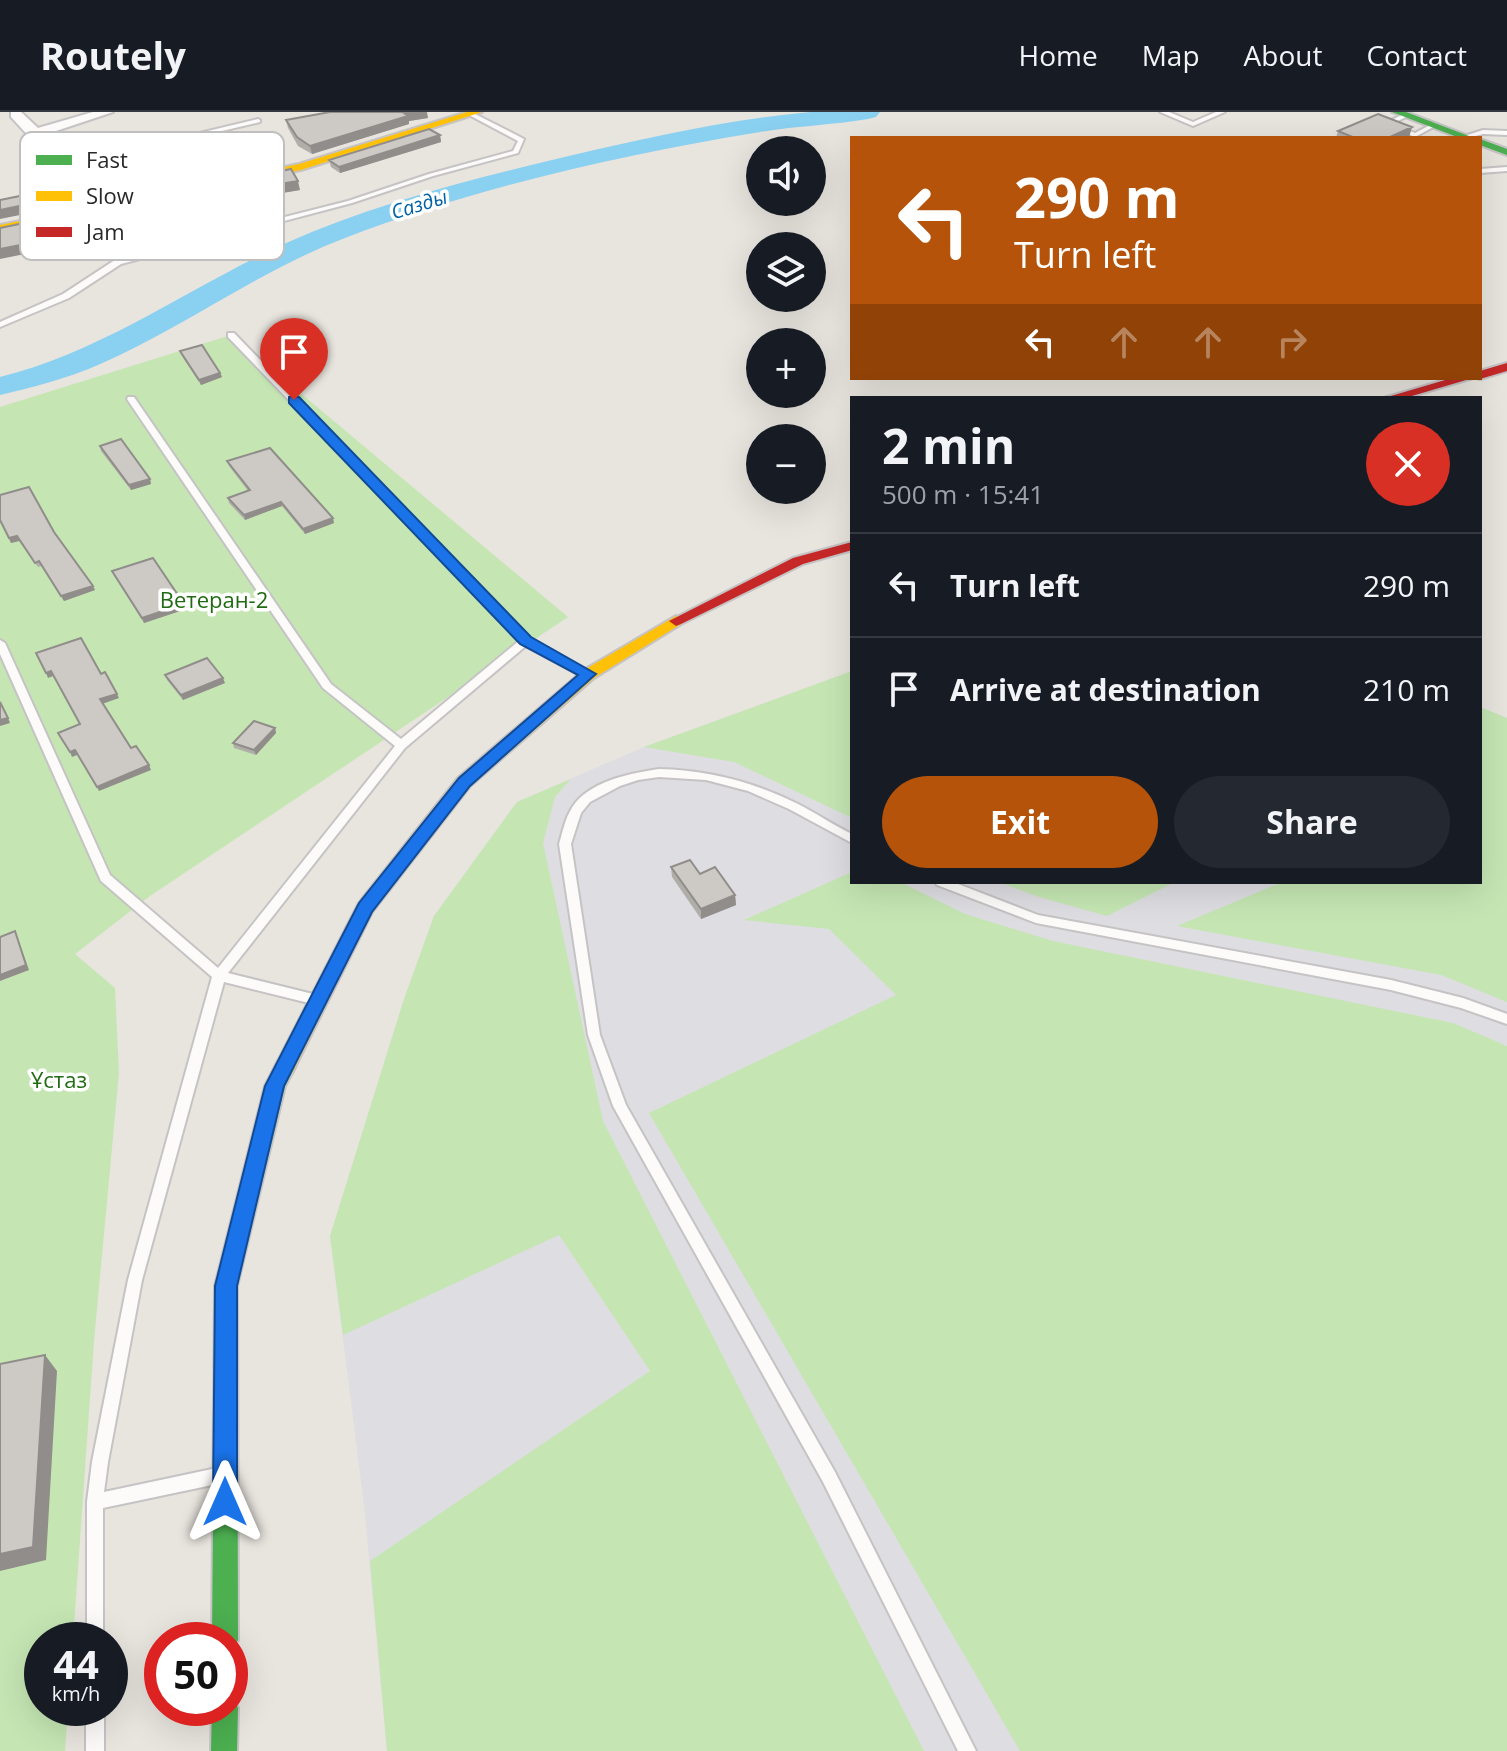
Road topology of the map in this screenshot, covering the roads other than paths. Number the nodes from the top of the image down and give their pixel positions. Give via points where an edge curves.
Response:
1 (107, 112) edge
2 (1163, 112) edge
3 (1222, 112) edge
4 (15, 113) edge
5 (474, 113) edge
6 (1401, 114) edge
7 (0, 118) edge
8 (258, 121) dead end
9 (35, 132) edge
10 (39, 132) edge
11 (211, 132) edge
12 (1507, 133) edge
13 (1463, 136) edge
14 (1473, 136) edge
15 (1482, 143) edge
16 (1507, 152) edge
17 (1507, 169) edge
18 (284, 171) edge
19 (1482, 171) edge
20 (284, 219) edge
21 (20, 224) edge
22 (0, 228) edge
23 (126, 260) edge
24 (0, 325) edge
25 (231, 335) dead end
26 (1507, 367) edge
27 (1482, 374) edge
28 (1459, 380) edge
29 (1398, 396) edge
30 (131, 399) dead end
31 (850, 547) edge
32 (526, 640) junction
33 (0, 643) edge
34 (589, 674) junction
35 (401, 745) junction
36 (850, 838) edge
37 (946, 884) edge
38 (219, 976) junction
39 (318, 1000) junction
40 (1507, 1019) edge
41 (225, 1475) junction
42 (95, 1502) junction
43 (95, 1622) edge
44 (225, 1622) edge
45 (95, 1726) edge
46 (225, 1726) edge
47 (95, 1751) edge
48 (224, 1751) edge
49 (967, 1751) edge

1 - 10 street
2 - 3 lane via 1193,124
4 - 7 street
4 - 9 street
5 - 18 main road
5 - 20 lane via 522,140 516,152
6 - 13 main road
8 - 11 lane
12 - 14 lane
15 - 16 main road
17 - 19 lane
21 - 22 main road
23 - 24 lane via 66,296
25 - 32 lane
26 - 27 main road
28 - 29 main road
30 - 35 lane via 327,686
31 - 34 main road via 798,561 696,608
32 - 34 lane
32 - 35 lane
33 - 38 lane via 105,878
34 - 39 main road via 464,782 365,908
35 - 38 lane
36 - 49 lane via 758,791 686,773 650,773 584,798 565,844 594,1035 620,1106 829,1477
37 - 40 lane via 1036,919 1391,985
38 - 39 lane
38 - 42 lane via 135,1280
39 - 41 main road via 275,1086 226,1286
41 - 42 lane
41 - 44 main road
42 - 43 lane
45 - 47 lane
46 - 48 main road

